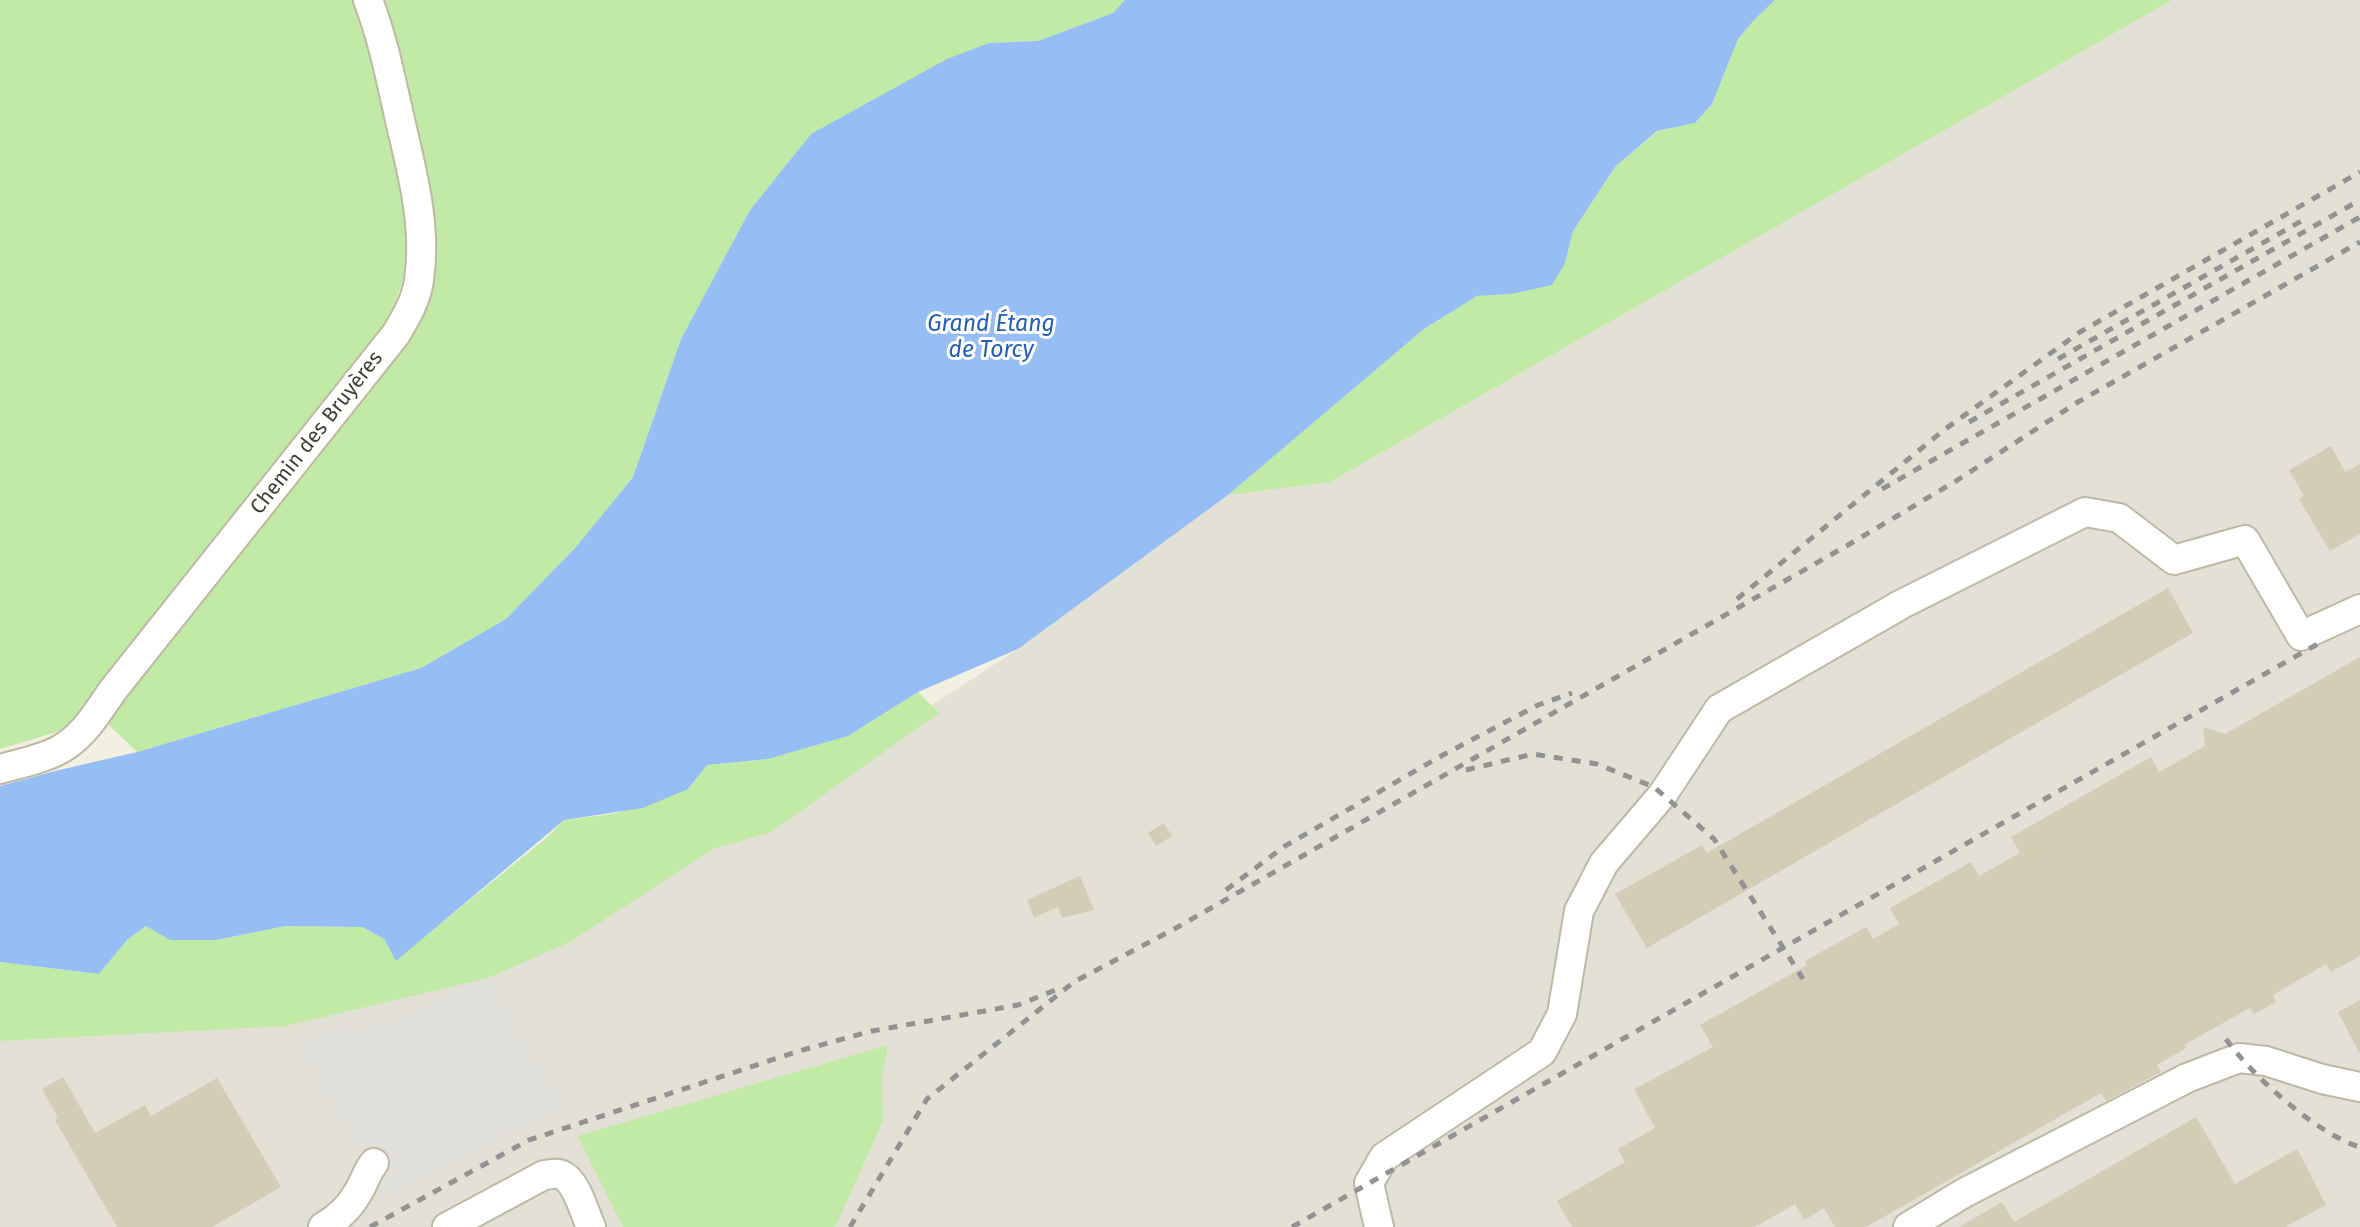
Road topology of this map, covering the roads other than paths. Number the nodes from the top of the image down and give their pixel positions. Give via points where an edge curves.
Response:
1 (368, 0) edge
2 (2360, 609) edge
3 (0, 769) edge
4 (2360, 1087) edge
5 (374, 1163) dead end
6 (323, 1227) edge
7 (447, 1227) edge
8 (591, 1227) edge
9 (1379, 1227) edge
10 (1908, 1227) edge

1 - 3 street, Chemin des Bruyères via 416,191 422,256 411,308 396,334 87,727 66,746
2 - 9 street via 2301,636 2245,540 2174,560 2119,518 2085,512 1902,604 1720,709 1662,794 1604,863 1579,911 1562,1014 1542,1052 1384,1157 1369,1183
4 - 10 street via 2239,1058 2175,1084 1964,1193
5 - 6 street via 358,1194
7 - 8 street via 544,1175 557,1174 573,1186

